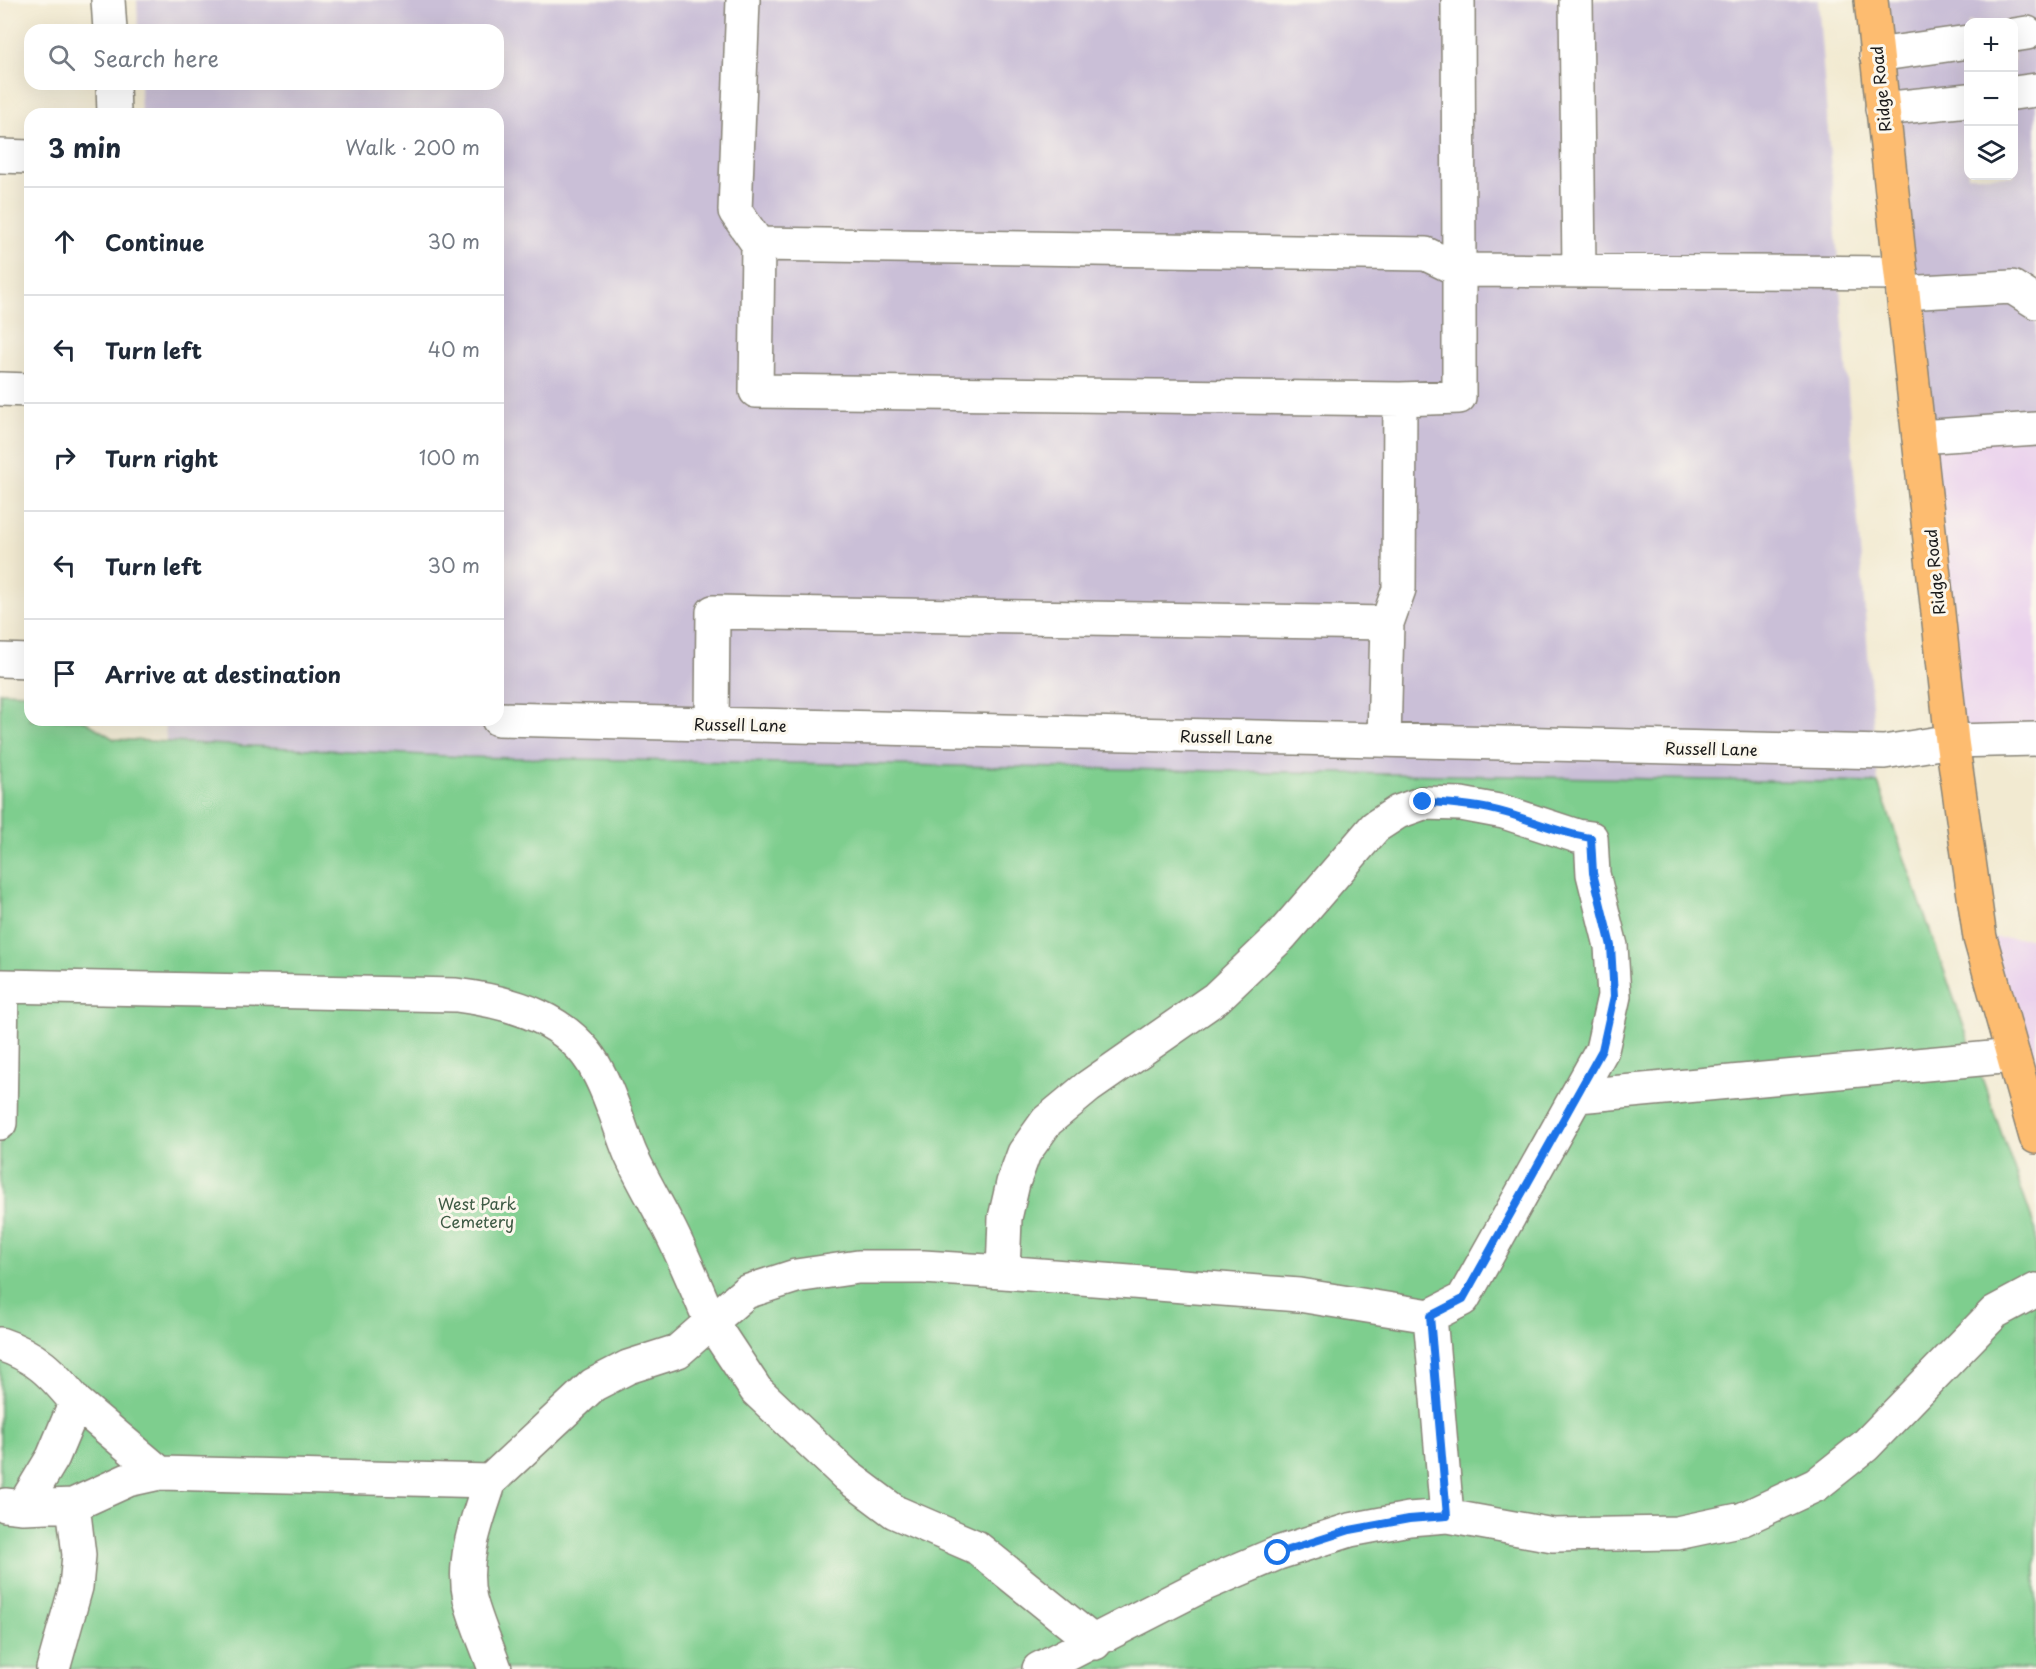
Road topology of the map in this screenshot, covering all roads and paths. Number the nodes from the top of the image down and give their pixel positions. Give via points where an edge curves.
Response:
1 (108, 0) edge
2 (743, 0) edge
3 (1458, 0) edge
4 (1576, 0) edge
5 (1871, 0) edge
6 (110, 24) edge
7 (1964, 43) edge
8 (1876, 56) junction
9 (113, 90) edge
10 (2036, 90) edge
11 (2018, 92) edge
12 (1964, 100) edge
13 (114, 108) edge
14 (1882, 109) junction
15 (0, 156) edge
16 (24, 156) edge
17 (758, 244) junction
18 (1459, 270) junction
19 (1579, 271) junction
20 (1902, 283) junction
21 (2036, 302) edge
22 (0, 389) edge
23 (24, 390) edge
24 (1400, 399) junction
25 (2036, 429) edge
26 (1919, 437) junction
27 (1387, 623) junction
28 (0, 660) edge
29 (24, 661) edge
30 (504, 719) edge
31 (712, 724) junction
32 (2036, 739) edge
33 (1384, 740) junction
34 (1952, 741) junction
35 (1, 986) edge
36 (2013, 1056) junction
37 (1578, 1096) junction
38 (0, 1123) edge
39 (2036, 1137) edge
40 (1003, 1272) junction
41 (2036, 1290) edge
42 (1430, 1316) junction
43 (711, 1322) junction
44 (0, 1344) edge
45 (76, 1402) junction
46 (160, 1473) junction
47 (490, 1481) junction
48 (73, 1505) junction
49 (11, 1506) edge
50 (1447, 1516) junction
51 (1095, 1643) junction
52 (53, 1669) edge
53 (495, 1669) edge
54 (1040, 1669) edge

1 - 6 street
2 - 17 street via 735,211
3 - 18 street
4 - 19 street
5 - 8 main road, Ridge Road
7 - 8 street
8 - 14 main road, Ridge Road
9 - 13 street
10 - 11 street
12 - 14 street
14 - 20 main road, Ridge Road
15 - 16 street
17 - 18 street via 1426,254
17 - 24 street via 756,391
18 - 19 street
18 - 24 street via 1459,397
19 - 20 street
20 - 21 street via 2012,287
20 - 26 main road, Ridge Road
22 - 23 street
24 - 27 street via 1399,590
25 - 26 street
26 - 34 main road, Ridge Road
27 - 31 street via 713,612
27 - 33 street
28 - 29 street
30 - 31 street, Russell Lane
31 - 33 street, Russell Lane
32 - 34 street, Russell Lane
33 - 34 street, Russell Lane via 1884,752
34 - 36 main road, Ridge Road via 1980,938
35 - 38 street
35 - 43 street via 456,995 490,999 525,1010 566,1033 598,1070 630,1154 670,1228
36 - 37 street
36 - 39 main road, Ridge Road
37 - 40 street via 1602,1050 1614,996 1611,946 1593,873 1591,838 1504,812 1423,802 1375,827 1281,936 1216,998 1088,1087 1047,1121 1024,1153 1013,1183 1005,1218
37 - 42 street via 1463,1299
40 - 42 street via 1299,1295
40 - 43 street via 858,1267 796,1276 746,1292
41 - 50 street via 1995,1312 1865,1446 1816,1485 1743,1519 1677,1533 1553,1535
42 - 50 street
43 - 47 street via 678,1352 628,1367 593,1385
43 - 51 street via 756,1390 847,1476 895,1512 976,1547
44 - 45 street via 25,1353 52,1373
45 - 46 street
45 - 49 street via 53,1456
46 - 47 street
46 - 48 street via 128,1480
47 - 53 street via 472,1537 468,1566 470,1598
48 - 49 street
48 - 52 street via 79,1555 76,1587
50 - 51 street via 1350,1530 1278,1553 1205,1584
51 - 54 street

